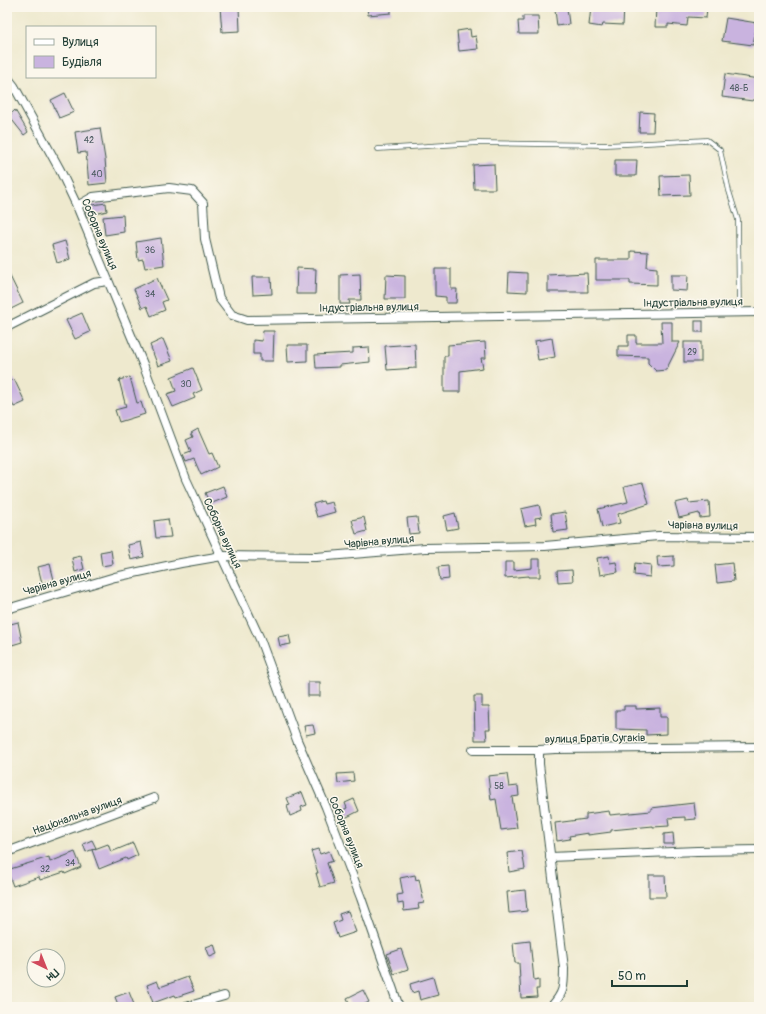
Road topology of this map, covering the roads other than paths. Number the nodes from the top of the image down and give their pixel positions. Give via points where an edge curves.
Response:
1 (7, 77) edge
2 (10, 88) edge
3 (378, 149) dead end
4 (77, 206) junction
5 (108, 281) junction
6 (739, 312) junction
7 (759, 312) edge
8 (7, 327) edge
9 (759, 537) edge
10 (222, 556) junction
11 (7, 609) edge
12 (759, 747) edge
13 (473, 750) dead end
14 (539, 750) junction
15 (154, 798) dead end
16 (759, 850) edge
17 (7, 852) edge
18 (550, 857) junction
19 (224, 996) dead end
20 (186, 1007) edge
21 (399, 1007) edge
22 (551, 1007) edge

1 - 2 street, Соборна вулиця
2 - 4 street, Соборна вулиця via 60,170
3 - 6 lane via 478,143 606,144 707,140 720,150 738,220
4 - 5 street, Соборна вулиця
4 - 6 street, Індустріальна вулиця via 93,197 169,188 192,191 203,203 205,239 219,298 232,315 247,320
5 - 8 street via 94,282
5 - 10 street, Соборна вулиця via 143,364 186,479
6 - 7 street, Індустріальна вулиця
9 - 10 street, Чарівна вулиця via 658,536 544,546 425,548 316,557
10 - 11 street, Чарівна вулиця via 115,577
10 - 21 street, Соборна вулиця via 260,639 297,740 326,807
12 - 14 street, вулиця Братів Сугаків
13 - 14 street
14 - 18 street, вулиця Братів Сугаків
15 - 17 street, Національна вулиця
16 - 18 street
18 - 22 street, вулиця Братів Сугаків via 564,968 564,986 559,998
19 - 20 street

